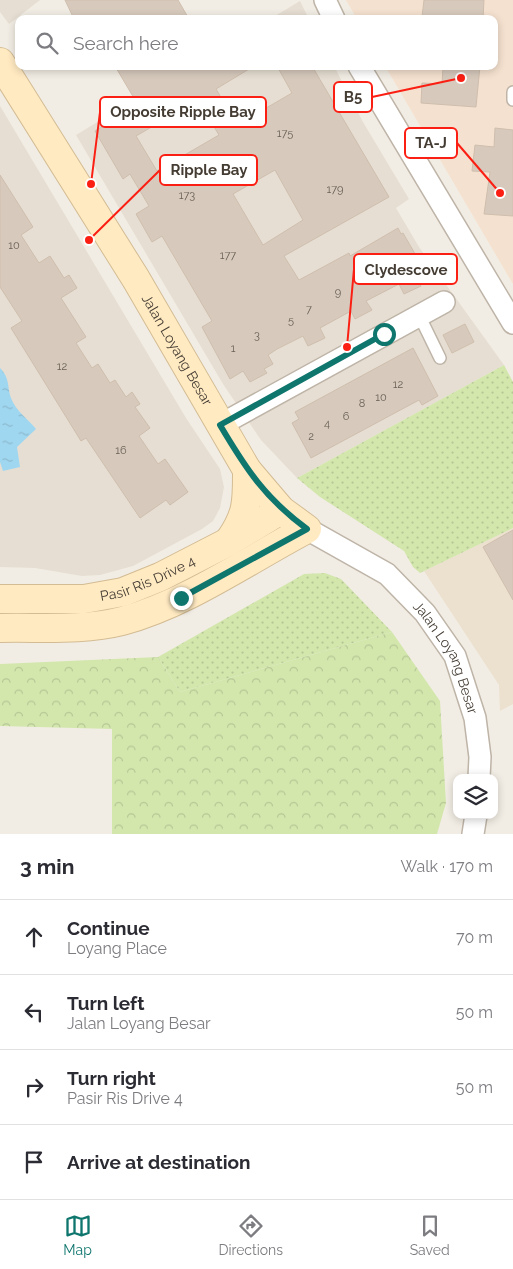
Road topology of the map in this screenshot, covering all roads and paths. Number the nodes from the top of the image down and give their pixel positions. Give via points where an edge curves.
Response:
1 (325, 0) edge
2 (332, 15) edge
3 (0, 62) edge
4 (361, 70) edge
5 (513, 92) edge
6 (513, 100) edge
7 (444, 302) dead end
8 (419, 315) junction
9 (513, 324) edge
10 (440, 358) dead end
11 (220, 425) junction
12 (246, 470) junction
13 (281, 510) junction
14 (307, 529) junction
15 (228, 542) junction
16 (0, 599) edge
17 (0, 628) edge
18 (479, 774) edge
19 (475, 819) edge
20 (473, 834) edge

1 - 2 street
3 - 11 street, Jalan Loyang Besar via 136,279
4 - 9 street
5 - 6 lane
7 - 8 street
8 - 10 lane
8 - 11 street
11 - 12 street, Jalan Loyang Besar
12 - 13 street, Jalan Loyang Besar
12 - 15 street via 246,505 242,523
13 - 14 street, Jalan Loyang Besar
13 - 15 street, Pasir Ris Drive 4
14 - 17 street, Pasir Ris Drive 4 via 181,598 121,622 80,627
14 - 18 street, Jalan Loyang Besar via 387,574 425,613 455,656 475,718
15 - 16 street, Pasir Ris Drive 4 via 123,592 84,599
19 - 20 street

